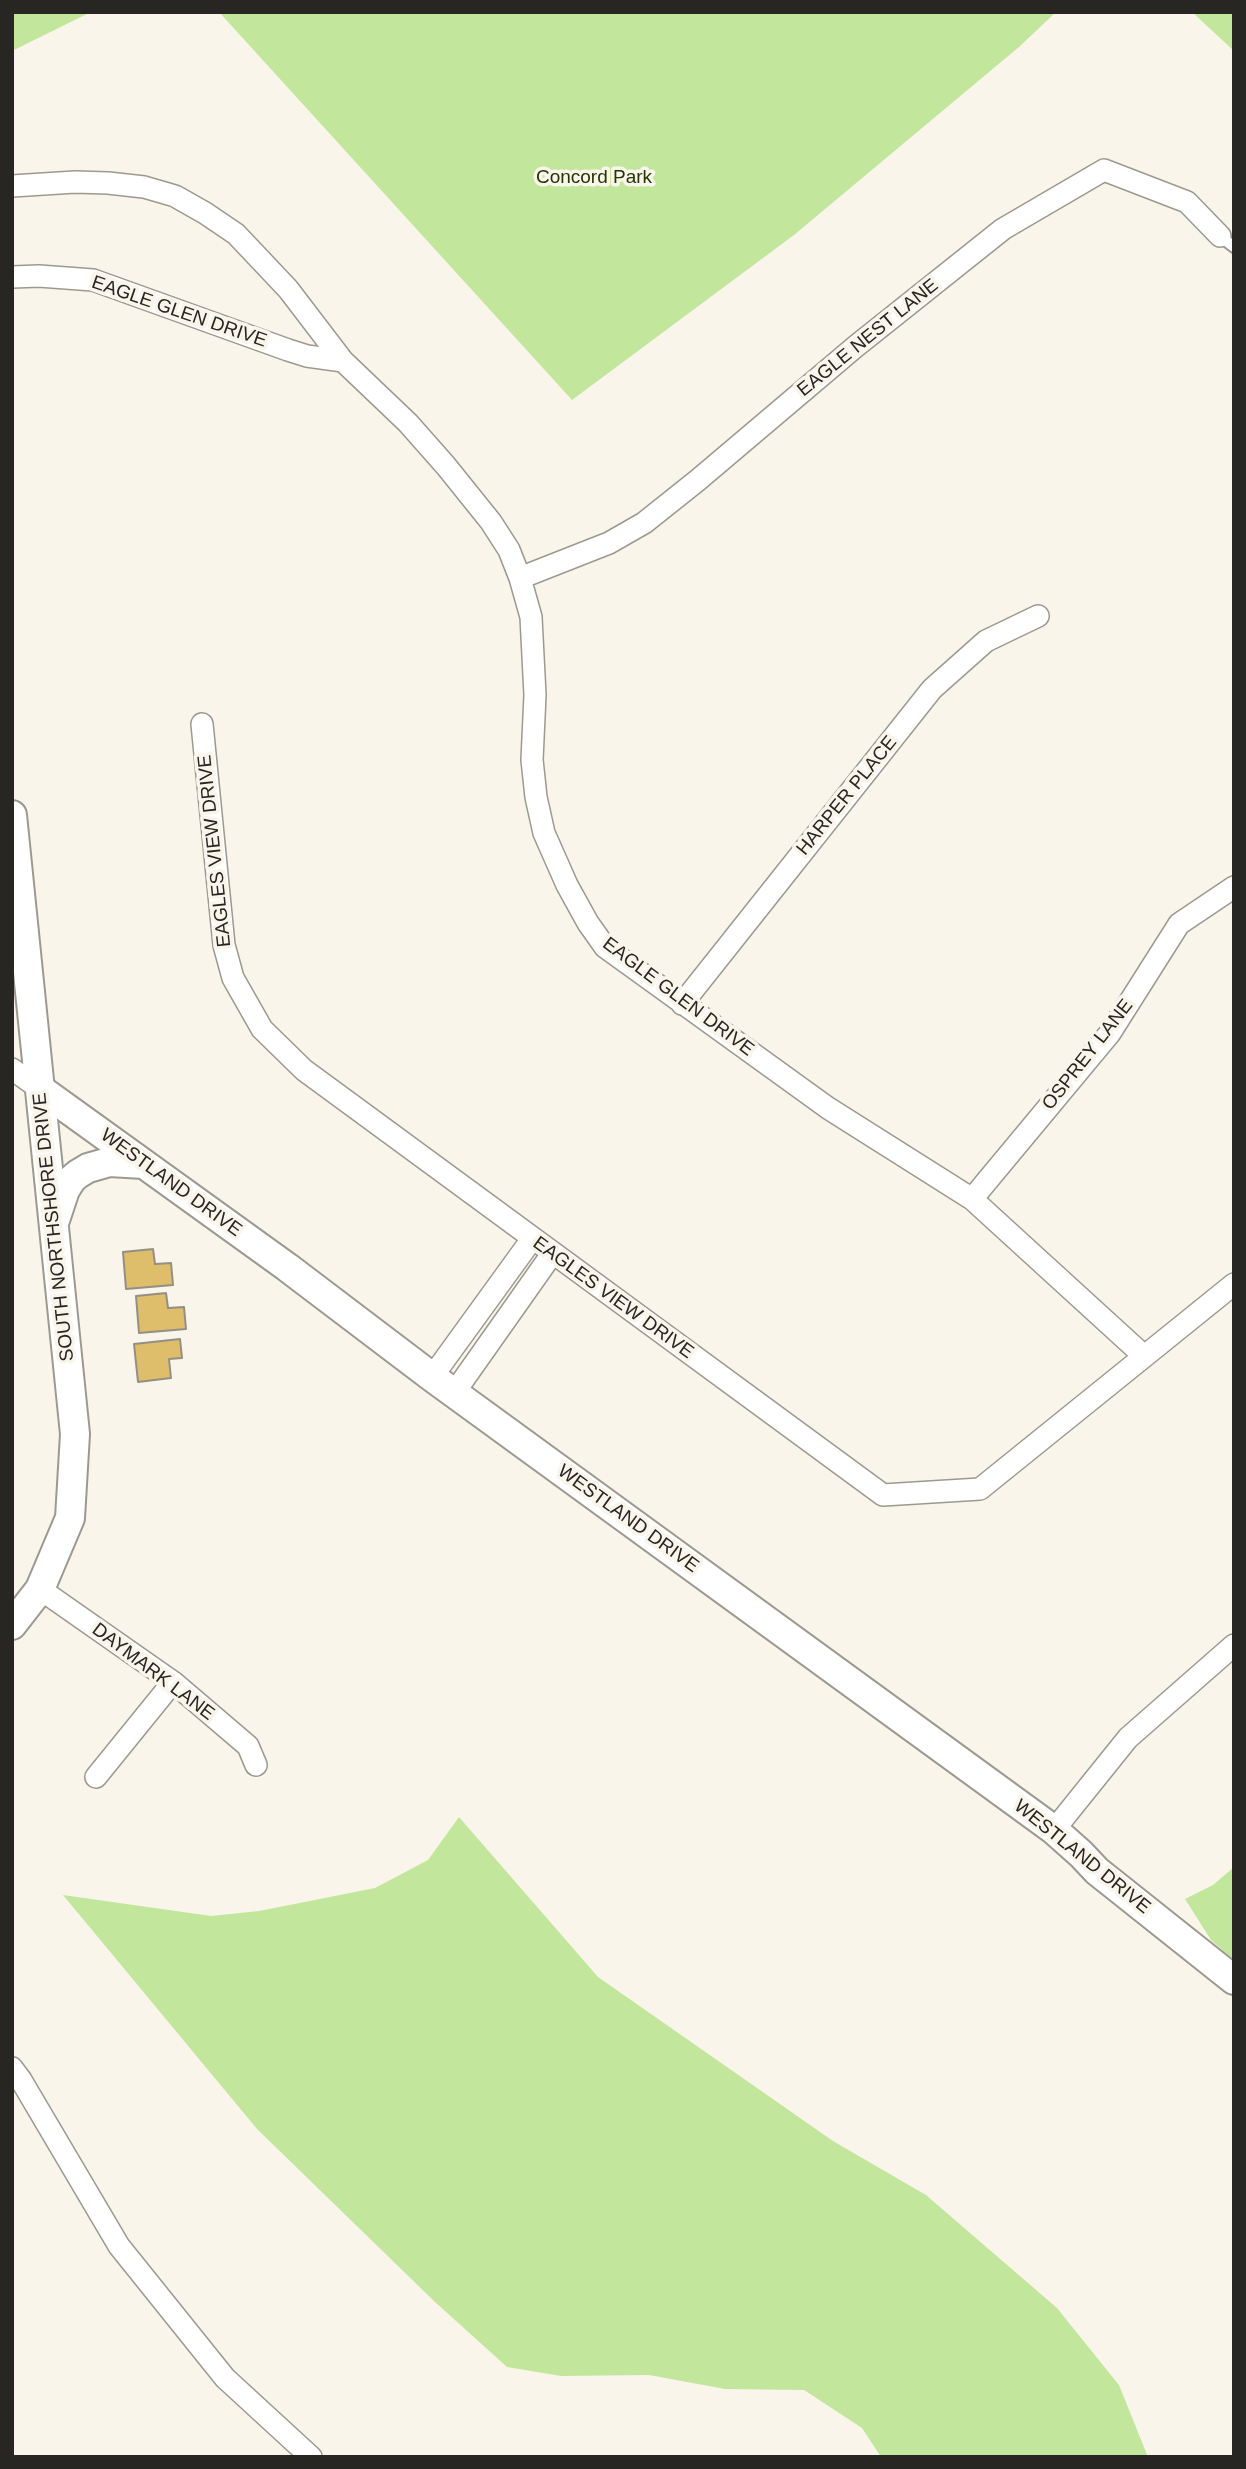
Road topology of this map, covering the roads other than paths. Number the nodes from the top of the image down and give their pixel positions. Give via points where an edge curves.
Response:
1 (12, 186) edge
2 (1227, 242) edge
3 (12, 276) edge
4 (343, 361) junction
5 (520, 578) junction
6 (1038, 616) dead end
7 (202, 724) dead end
8 (12, 815) edge
9 (1234, 887) edge
10 (682, 1004) junction
11 (12, 1069) edge
12 (40, 1090) junction
13 (144, 1164) junction
14 (972, 1199) junction
15 (53, 1226) junction
16 (532, 1239) junction
17 (552, 1254) junction
18 (1234, 1284) edge
19 (1144, 1356) junction
20 (443, 1385) junction
21 (40, 1589) junction
22 (12, 1625) edge
23 (1234, 1644) edge
24 (173, 1682) junction
25 (256, 1765) dead end
26 (96, 1777) dead end
27 (1054, 1830) junction
28 (1234, 1980) edge
29 (12, 2068) edge
30 (311, 2457) edge

1 - 4 street, EAGLE GLEN DRIVE via 108,183 174,196 236,234 288,289
2 - 5 street, EAGLE NEST LANE via 1187,202 1104,170 1003,229 644,523
3 - 4 street, EAGLE GLEN DRIVE via 93,280 298,353
4 - 5 street, EAGLE GLEN DRIVE via 446,466 497,531
5 - 10 street, EAGLE GLEN DRIVE via 531,617 532,760 544,834 566,885 605,947
6 - 10 street, HARPER PLACE via 986,641 932,690
7 - 16 street, EAGLES VIEW DRIVE via 224,945 233,978 262,1029 304,1070
8 - 12 main road, SOUTH NORTHSHORE DRIVE
9 - 14 street, OSPREY LANE via 1179,924 1110,1033
10 - 14 street, EAGLE GLEN DRIVE via 828,1108
11 - 12 street, WESTLAND DRIVE
12 - 13 main road, WESTLAND DRIVE
12 - 15 main road, SOUTH NORTHSHORE DRIVE
13 - 15 main road via 109,1162 78,1174 58,1204
13 - 20 main road, WESTLAND DRIVE
14 - 19 street, EAGLE GLEN DRIVE
15 - 21 main road, SOUTH NORTHSHORE DRIVE via 75,1434 71,1518
16 - 17 street, EAGLES VIEW DRIVE
16 - 20 street
17 - 19 street, EAGLES VIEW DRIVE via 883,1495 980,1489
17 - 20 street
18 - 19 street, EAGLES VIEW DRIVE
20 - 27 main road, WESTLAND DRIVE
21 - 22 main road, SOUTH NORTHSHORE DRIVE
21 - 24 street, DAYMARK LANE
23 - 27 street via 1128,1738
24 - 25 street, DAYMARK LANE via 248,1746
24 - 26 street
27 - 28 main road, WESTLAND DRIVE via 1097,1871
29 - 30 street via 119,2246 225,2378

